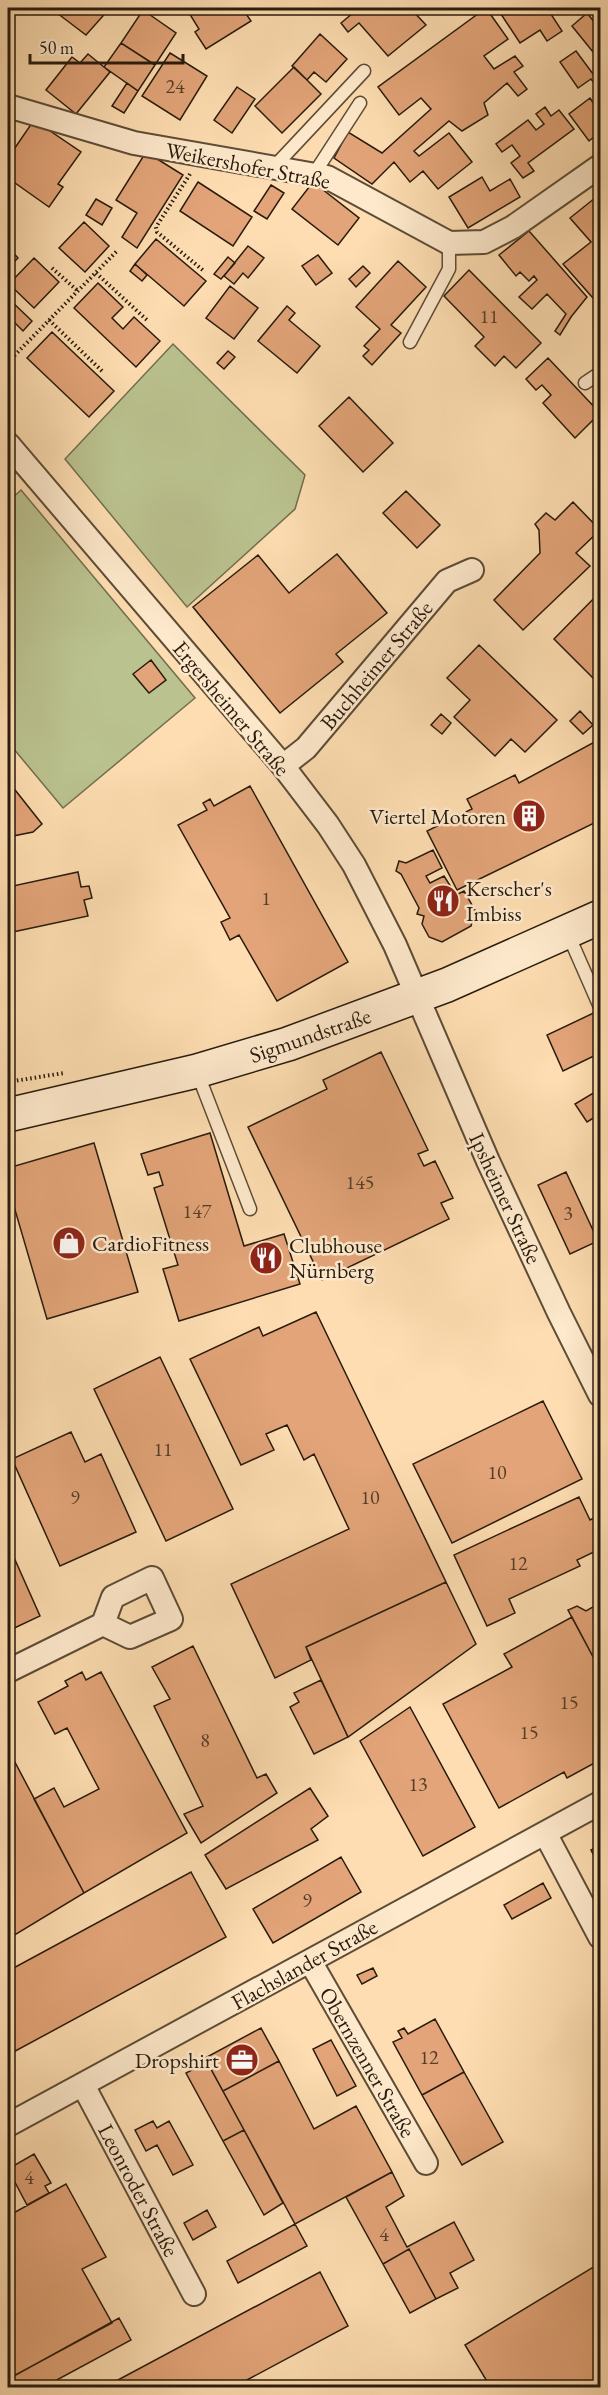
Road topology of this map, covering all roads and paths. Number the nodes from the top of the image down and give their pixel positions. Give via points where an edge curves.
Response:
1 (364, 71) dead end
2 (360, 103) dead end
3 (8, 106) edge
4 (202, 155) junction
5 (600, 166) edge
6 (274, 167) junction
7 (314, 174) junction
8 (449, 243) junction
9 (118, 250) dead end
10 (52, 268) dead end
11 (206, 272) dead end
12 (96, 273) junction
13 (78, 291) junction
14 (49, 321) junction
15 (148, 321) dead end
16 (410, 342) dead end
17 (8, 362) edge
18 (102, 371) dead end
19 (600, 373) edge
20 (585, 383) dead end
21 (8, 444) edge
22 (472, 570) dead end
23 (283, 766) junction
24 (600, 917) edge
25 (567, 933) junction
26 (418, 997) junction
27 (600, 1007) edge
28 (72, 1071) dead end
29 (197, 1071) junction
30 (8, 1082) edge
31 (8, 1115) edge
32 (250, 1209) dead end
33 (600, 1395) edge
34 (103, 1624) dead end
35 (8, 1671) edge
36 (600, 1803) edge
37 (545, 1833) junction
38 (600, 1937) edge
39 (310, 1961) junction
40 (83, 2085) junction
41 (8, 2125) edge
42 (426, 2163) dead end
43 (194, 2294) dead end

1 - 6 lane
2 - 7 lane
3 - 4 street, Weikershofer Straße via 134,143
4 - 6 street, Weikershofer Straße
4 - 11 path via 156,227 157,232
5 - 8 street via 513,227 484,242
6 - 7 street, Weikershofer Straße
7 - 8 street, Weikershofer Straße via 327,177
8 - 16 lane via 449,269
9 - 12 path
10 - 13 path
12 - 13 path
12 - 15 path
13 - 14 path
14 - 17 path
14 - 18 path
19 - 20 lane
21 - 23 street, Ergersheimer Straße
22 - 23 street, Buchheimer Straße via 447,581 306,747
23 - 26 street, Ergersheimer Straße via 354,865
24 - 25 main road, Sigmundstraße
25 - 26 main road, Sigmundstraße
25 - 27 lane
26 - 29 main road, Sigmundstraße via 288,1044
26 - 33 street, Ipsheimer Straße via 488,1161
28 - 30 path
29 - 31 main road, Sigmundstraße
29 - 32 lane
34 - 35 street
36 - 37 street, Flachslander Straße
37 - 38 street
37 - 39 street, Flachslander Straße
39 - 40 street, Flachslander Straße
39 - 42 street, Obernzenner Straße
40 - 41 street, Flachslander Straße
40 - 43 street, Leonroder Straße

